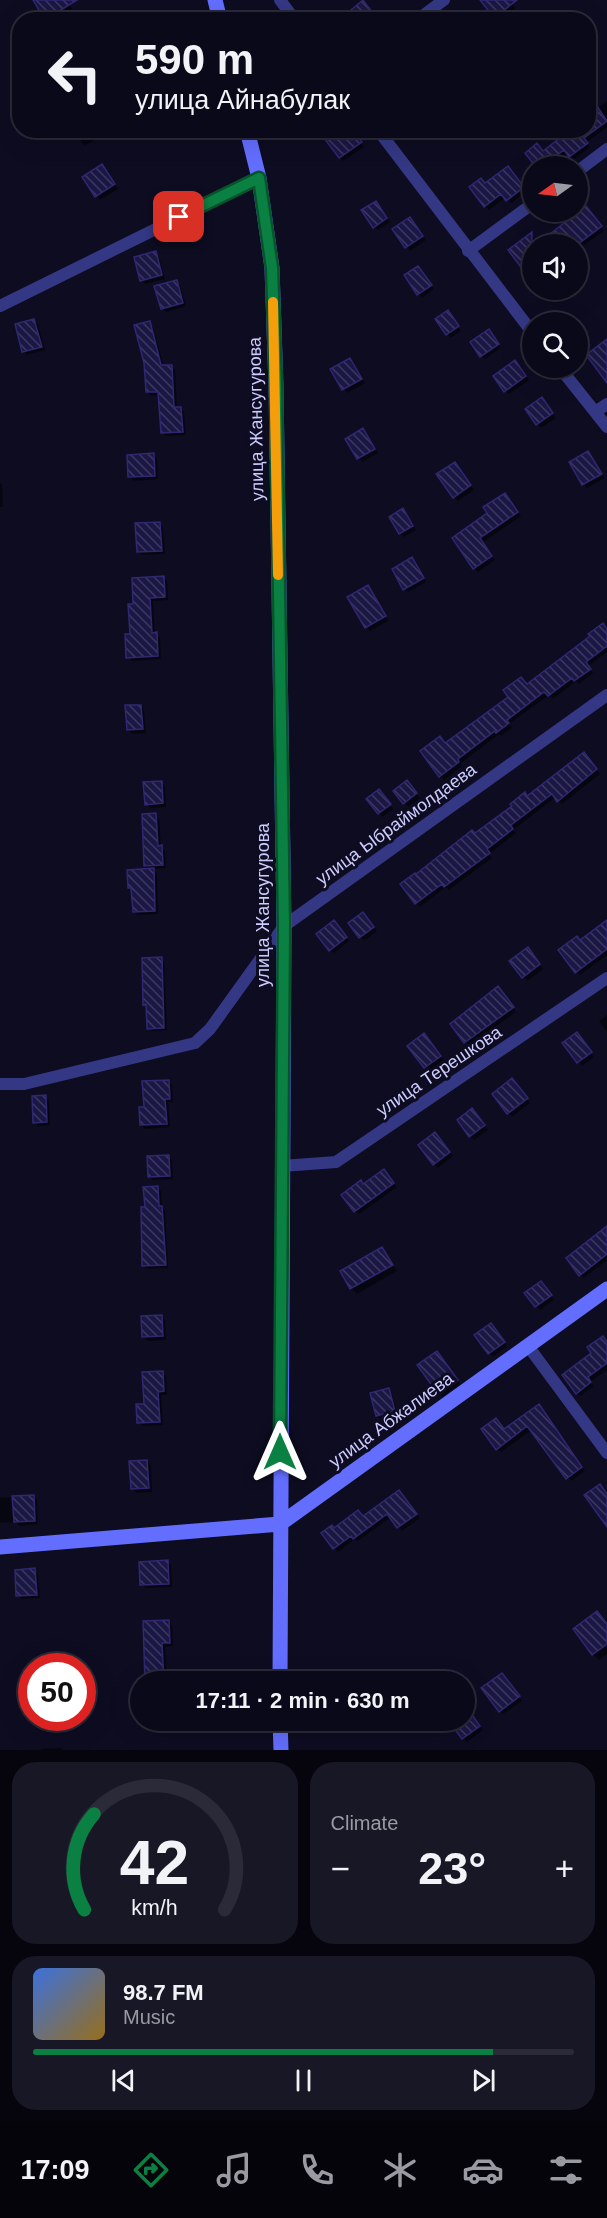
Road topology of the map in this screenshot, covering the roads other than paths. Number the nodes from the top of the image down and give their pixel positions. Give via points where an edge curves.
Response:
1 (444, 0) edge
2 (428, 12) edge
3 (249, 138) edge
4 (384, 138) edge
5 (607, 149) edge
6 (588, 163) edge
7 (259, 178) junction
8 (522, 211) edge
9 (468, 251) junction
10 (0, 306) edge
11 (522, 319) edge
12 (568, 378) edge
13 (607, 404) edge
14 (596, 412) junction
15 (607, 427) edge
16 (607, 695) edge
17 (284, 926) junction
18 (607, 978) edge
19 (0, 1084) edge
20 (282, 1166) junction
21 (607, 1289) edge
22 (528, 1346) junction
23 (607, 1453) edge
24 (280, 1524) junction
25 (0, 1547) edge
26 (280, 1671) edge
27 (280, 1731) edge
28 (280, 1750) edge

1 - 2 street
3 - 7 main road, улица Жансугурова
4 - 9 street
5 - 6 street
7 - 10 street
7 - 17 main road, улица Жансугурова via 272,268
8 - 9 street
9 - 11 street
12 - 14 street
13 - 14 street
14 - 15 street
16 - 17 street, улица Ыбраймолдаева
17 - 19 street, улица Ыбраймолдаева via 210,1029 195,1042 24,1084
17 - 20 main road, улица Жансугурова
18 - 20 street, улица Терешкова via 336,1162
20 - 24 main road, улица Жансугурова
21 - 22 main road, улица Абжалиева
22 - 23 street
22 - 24 main road, улица Абжалиева
24 - 25 main road
24 - 26 main road, улица Жансугурова
27 - 28 main road

